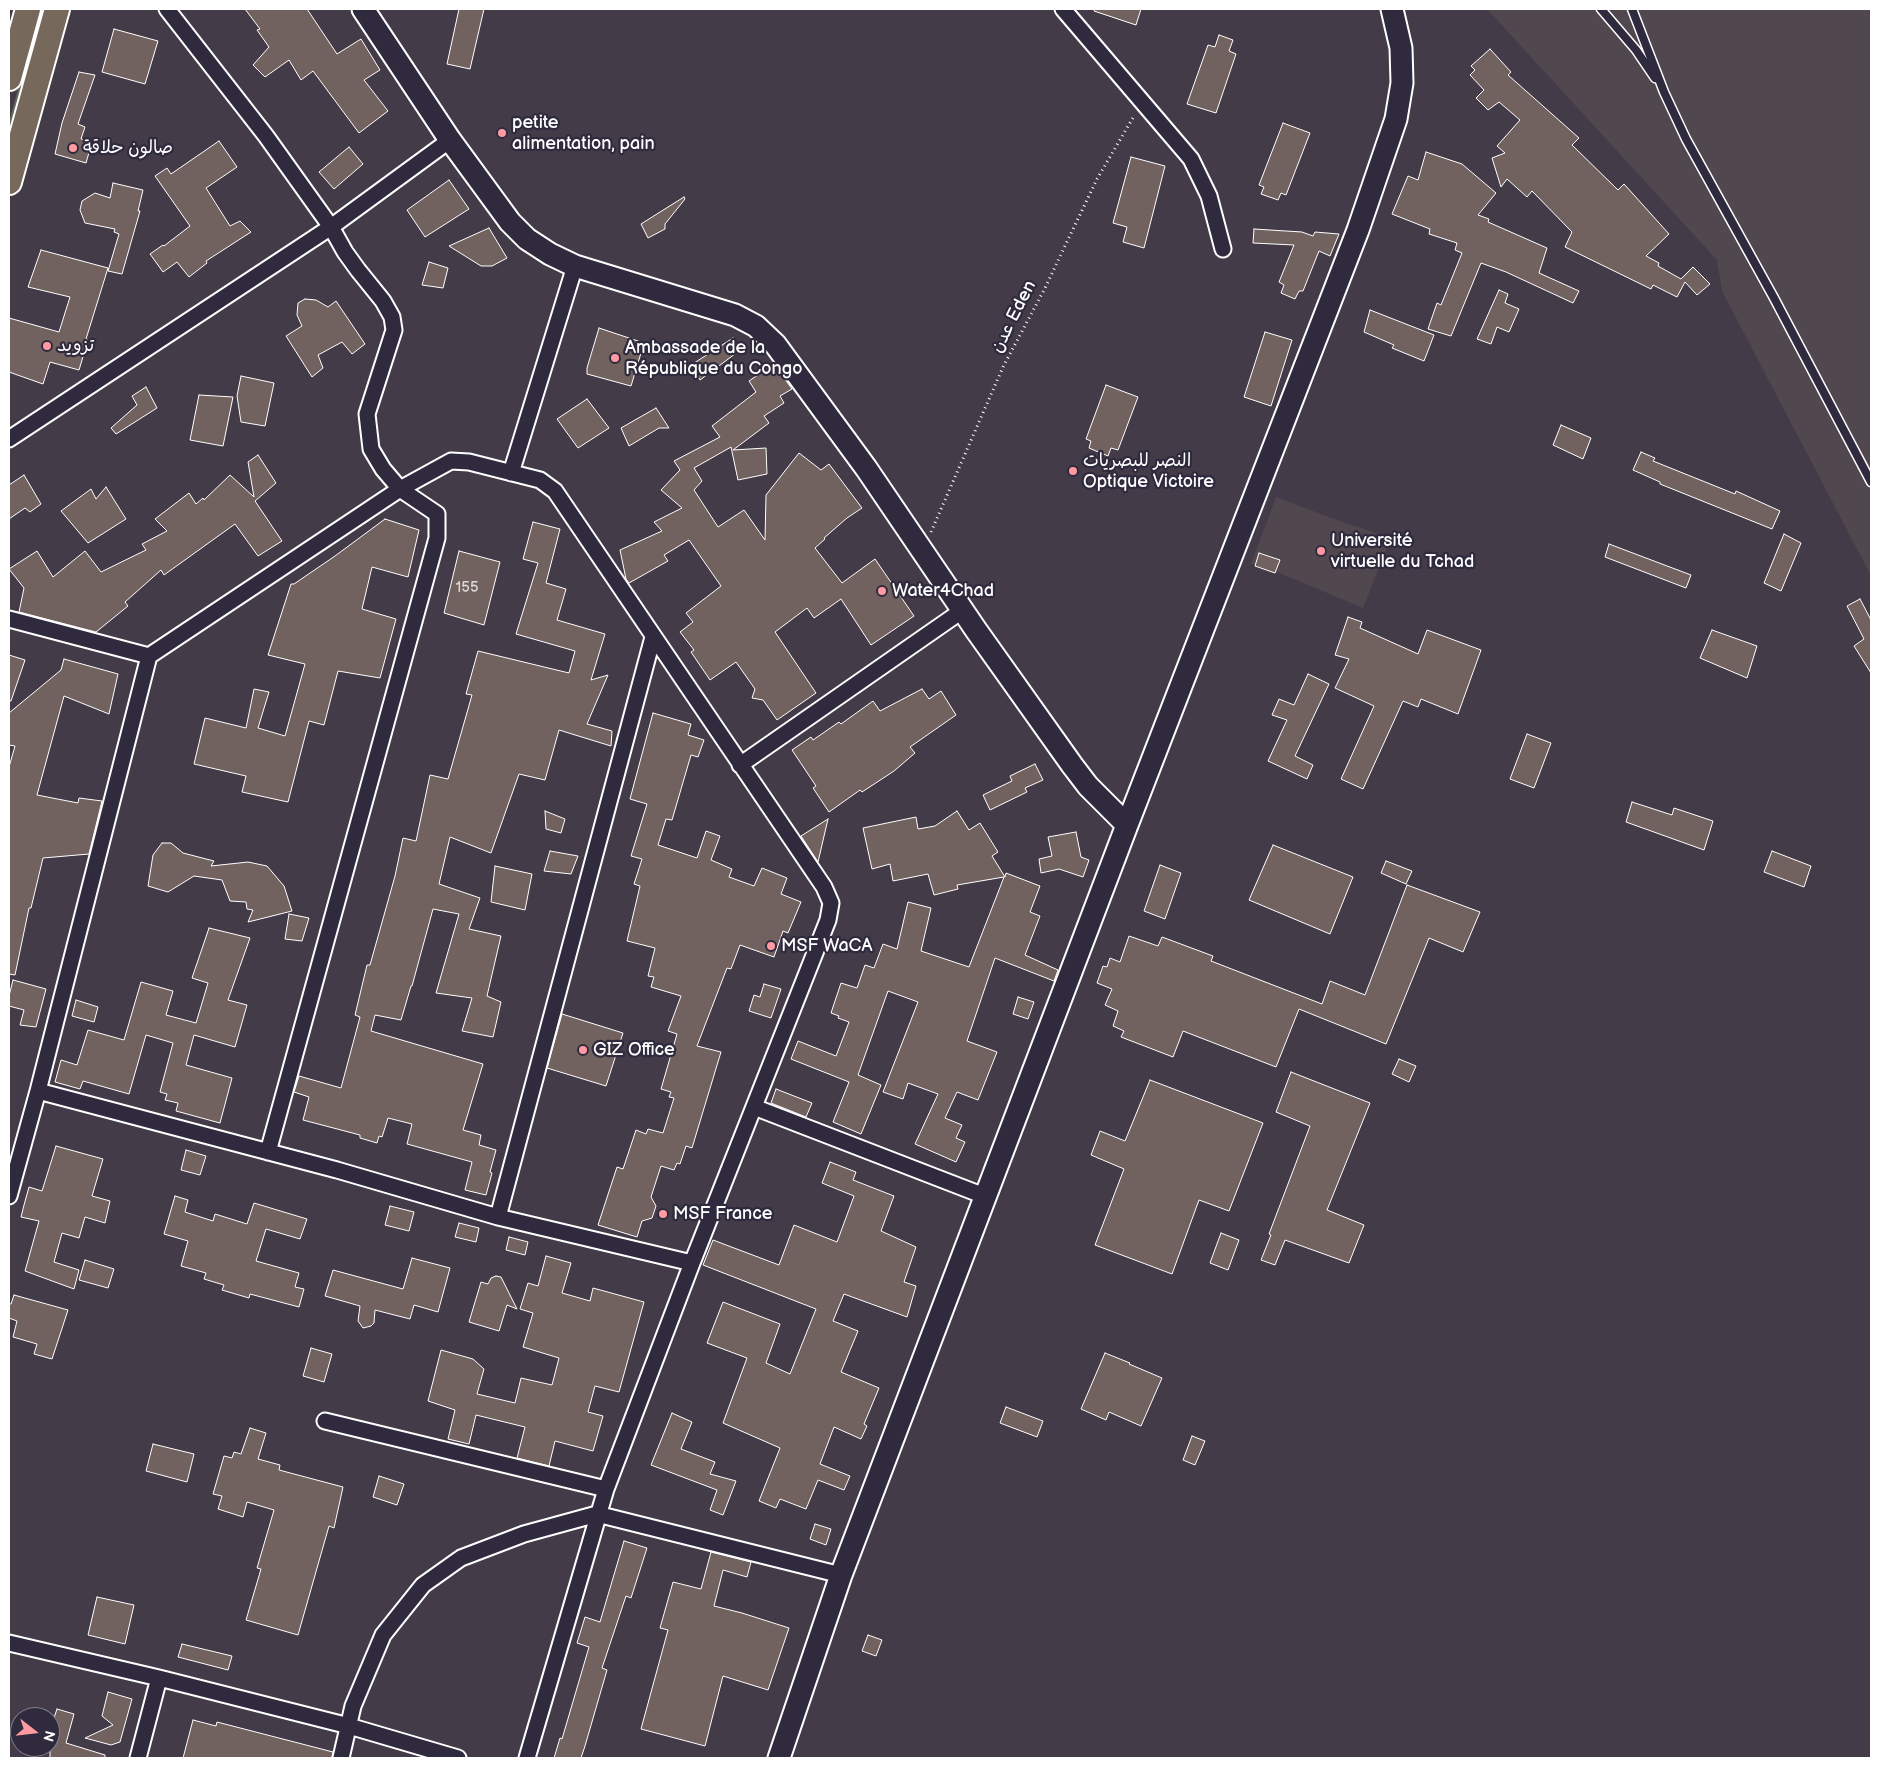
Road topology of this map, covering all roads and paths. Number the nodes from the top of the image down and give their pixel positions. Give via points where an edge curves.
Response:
1 (28, 9) edge
2 (57, 9) edge
3 (167, 9) edge
4 (363, 9) edge
5 (1063, 9) edge
6 (1392, 9) edge
7 (1601, 9) edge
8 (1632, 9) edge
9 (9, 78) edge
10 (1664, 92) junction
11 (1142, 102) junction
12 (450, 140) junction
13 (9, 182) edge
14 (331, 227) junction
15 (1223, 249) dead end
16 (575, 266) junction
17 (9, 439) edge
18 (511, 473) junction
19 (1871, 482) edge
20 (400, 489) junction
21 (923, 551) junction
22 (963, 610) junction
23 (9, 619) edge
24 (653, 637) junction
25 (149, 656) junction
26 (740, 765) junction
27 (1128, 825) junction
28 (38, 1091) junction
29 (754, 1107) junction
30 (268, 1152) junction
31 (9, 1194) edge
32 (987, 1197) junction
33 (498, 1217) junction
34 (692, 1263) junction
35 (325, 1420) dead end
36 (606, 1489) junction
37 (597, 1514) junction
38 (841, 1575) junction
39 (9, 1643) edge
40 (159, 1678) junction
41 (349, 1726) junction
42 (138, 1758) edge
43 (341, 1758) edge
44 (458, 1758) edge
45 (527, 1758) edge
46 (779, 1758) edge

1 - 9 main road
2 - 13 main road
3 - 14 street via 266,136
4 - 12 street
5 - 11 street
6 - 27 street via 1401,48 1402,83 1396,119 1354,239
7 - 10 lane via 1636,50
8 - 10 lane
10 - 19 lane via 1686,139
11 - 15 street via 1190,159 1209,196
11 - 21 path, عدن Eden via 1097,179 1004,367
12 - 14 street
12 - 16 street via 510,222 527,239
14 - 17 street
14 - 20 street via 392,317 394,330 367,414 371,449
16 - 18 street
16 - 21 street via 734,315 756,326 775,344
18 - 20 street via 469,462 451,461
18 - 24 street via 540,480 555,491
20 - 25 street
20 - 30 street via 437,514 437,538
21 - 22 street
22 - 26 street
22 - 27 street via 1088,786
23 - 25 street
24 - 26 street
24 - 33 street
25 - 28 street
26 - 29 street via 824,887 831,903 828,920
27 - 32 street
28 - 30 street
28 - 31 street
29 - 32 street
29 - 34 street
30 - 33 street
32 - 38 street
33 - 34 street
34 - 36 street
35 - 36 street
36 - 37 street
37 - 38 street
37 - 41 street via 524,1534 461,1558 423,1585 383,1635 353,1706
37 - 45 street
38 - 46 street
39 - 40 street
40 - 41 street
40 - 42 street
41 - 43 street
41 - 44 street

